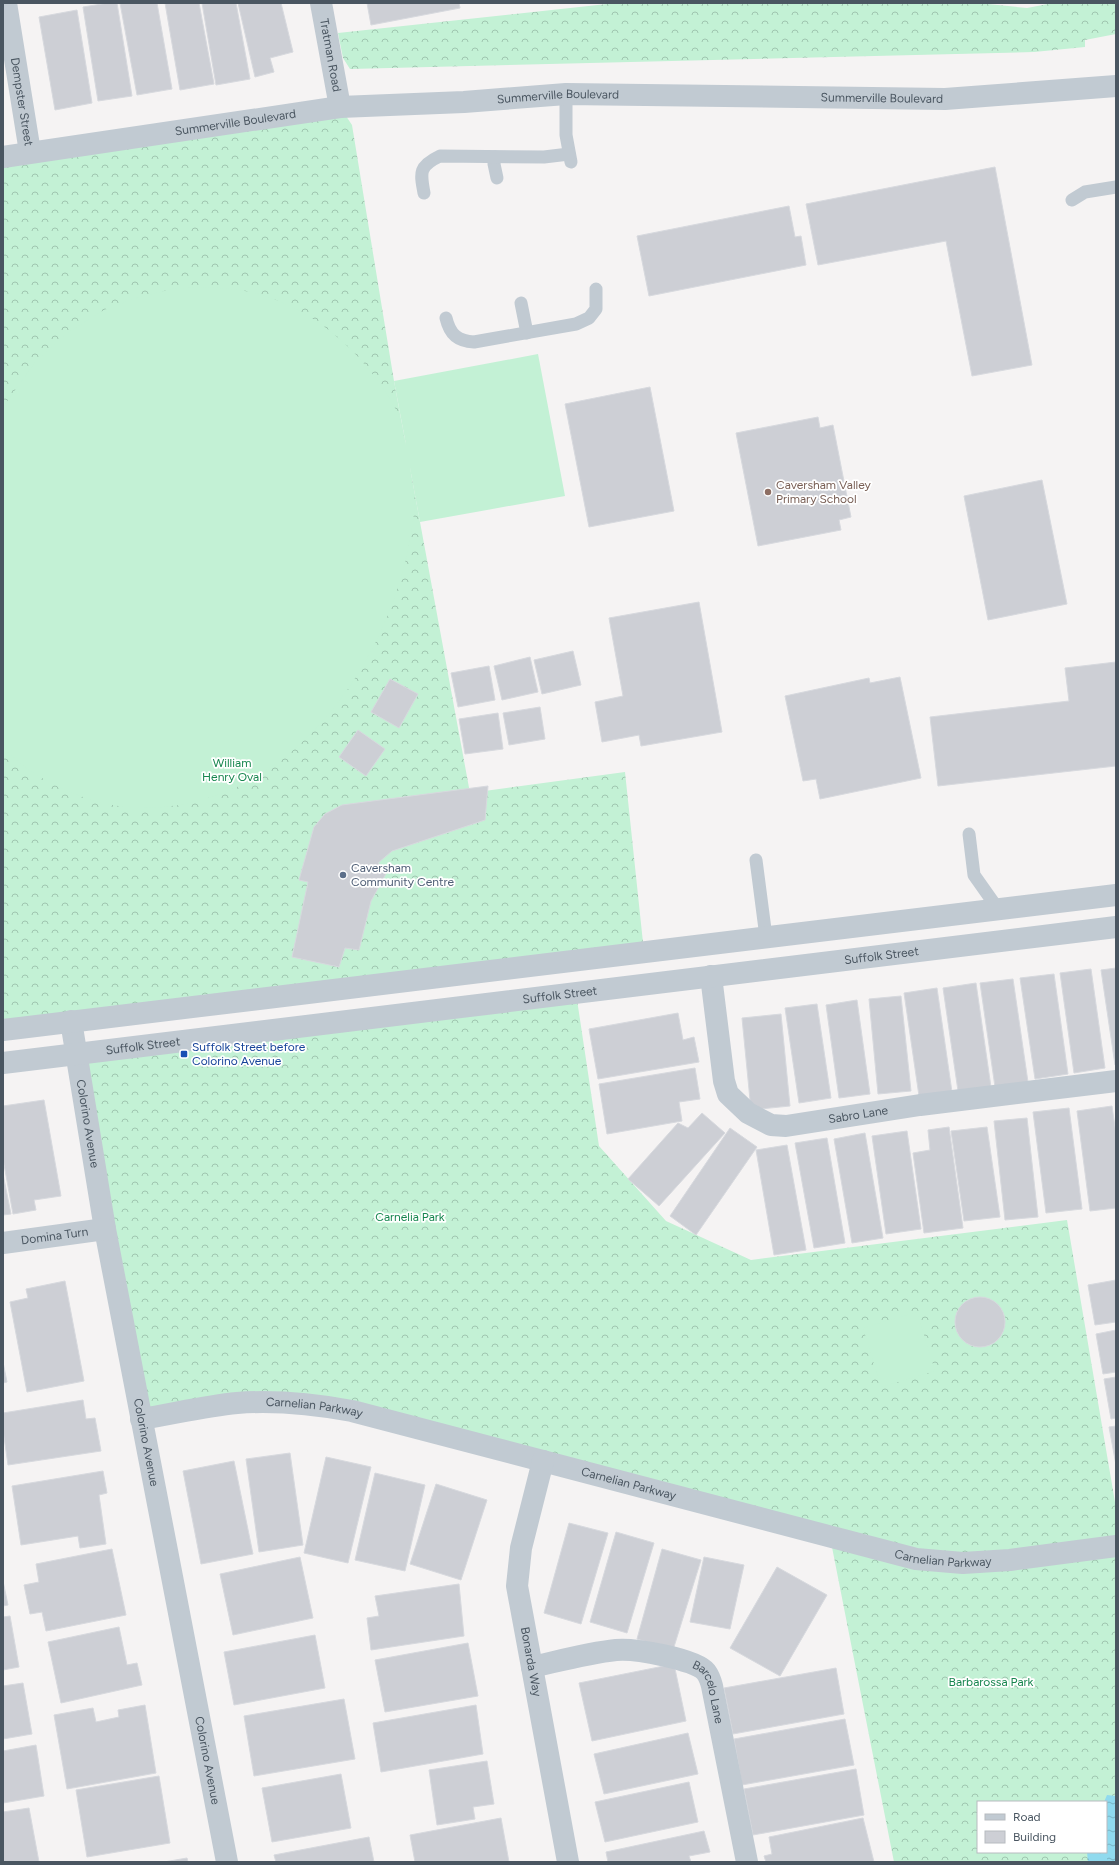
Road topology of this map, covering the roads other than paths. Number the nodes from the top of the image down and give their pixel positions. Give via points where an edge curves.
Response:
1 (6, 3) edge
2 (321, 3) edge
3 (1116, 86) edge
4 (566, 94) junction
5 (340, 108) junction
6 (30, 152) junction
7 (3, 157) edge
8 (495, 157) junction
9 (497, 178) dead end
10 (1116, 187) edge
11 (424, 193) dead end
12 (1072, 200) dead end
13 (596, 290) dead end
14 (521, 303) dead end
15 (446, 318) dead end
16 (527, 333) junction
17 (968, 834) dead end
18 (756, 860) dead end
19 (1116, 895) edge
20 (998, 909) junction
21 (1116, 927) edge
22 (766, 938) junction
23 (710, 976) junction
24 (71, 1021) junction
25 (3, 1030) edge
26 (77, 1054) junction
27 (3, 1063) edge
28 (1116, 1081) edge
29 (105, 1229) junction
30 (3, 1243) edge
31 (141, 1420) junction
32 (543, 1461) junction
33 (1116, 1546) edge
34 (532, 1667) junction
35 (227, 1862) edge
36 (568, 1862) edge
37 (747, 1862) edge

1 - 6 street, Dempster Street
2 - 5 street, Tratman Road
3 - 4 street, Summerville Boulevard via 945,99
4 - 5 street, Summerville Boulevard
4 - 8 lane via 566,135 570,158
5 - 6 street, Summerville Boulevard
6 - 7 street, Summerville Boulevard
8 - 9 lane
8 - 11 lane via 440,156 429,161 422,168
10 - 12 lane via 1085,192
13 - 16 lane via 596,309 589,318 576,324
14 - 16 lane
15 - 16 lane via 454,336 463,342
17 - 20 lane via 974,875
18 - 22 lane
19 - 20 street
20 - 22 street
21 - 23 street, Suffolk Street
22 - 24 street
23 - 26 street, Suffolk Street
23 - 28 street, Sabro Lane via 728,1094 748,1113 771,1125 786,1126 920,1105
24 - 25 street
24 - 26 street, Colorino Avenue
26 - 27 street, Suffolk Street
26 - 29 street, Colorino Avenue
29 - 30 street, Domina Turn
29 - 31 street, Colorino Avenue
31 - 32 street, Carnelian Parkway via 237,1403 313,1404 352,1411
31 - 35 street, Colorino Avenue
32 - 33 street, Carnelian Parkway via 916,1560 963,1563 1010,1560
32 - 34 street, Bonarda Way via 521,1548 517,1586
34 - 36 street, Bonarda Way
34 - 37 street, Barcelo Lane via 617,1650 640,1650 670,1657 707,1672 712,1686

